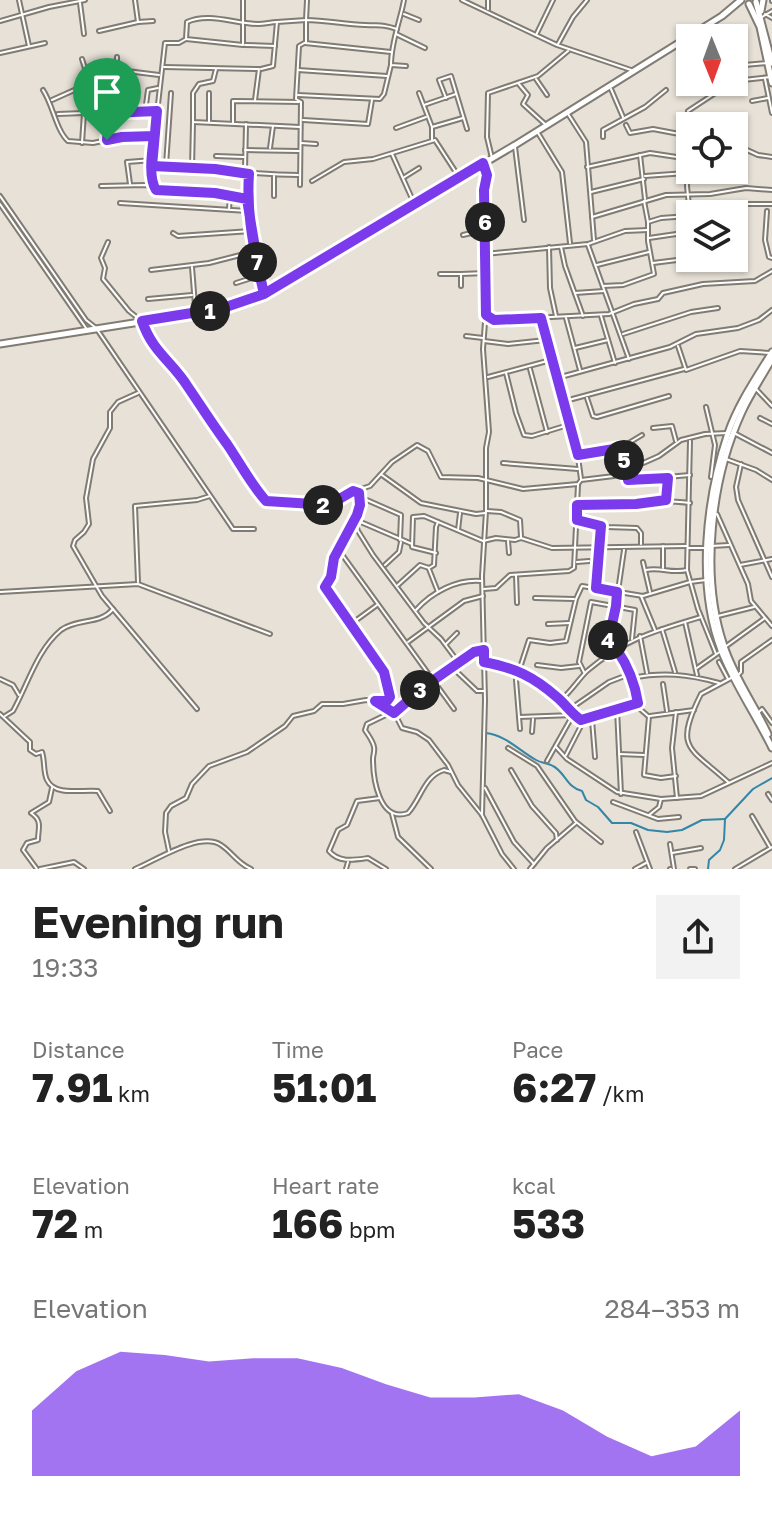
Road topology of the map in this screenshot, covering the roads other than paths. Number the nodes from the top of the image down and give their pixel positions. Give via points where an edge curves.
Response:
1 (19, 0) edge
2 (83, 0) edge
3 (135, 0) edge
4 (243, 0) edge
5 (307, 0) edge
6 (404, 0) edge
7 (462, 0) edge
8 (488, 0) edge
9 (553, 0) edge
10 (587, 0) edge
11 (64, 2) edge
12 (745, 3) edge
13 (487, 11) junction
14 (772, 11) edge
15 (403, 14) junction
16 (23, 15) junction
17 (760, 16) junction
18 (772, 18) edge
19 (306, 20) junction
20 (419, 20) dead end
21 (0, 21) edge
22 (153, 21) dead end
23 (244, 21) junction
24 (138, 22) junction
25 (277, 22) junction
26 (710, 24) edge
27 (99, 31) dead end
28 (396, 31) junction
29 (84, 34) dead end
30 (536, 35) junction
31 (186, 39) junction
32 (45, 43) dead end
33 (305, 43) junction
34 (243, 45) junction
35 (557, 45) junction
36 (676, 45) edge
37 (29, 46) junction
38 (276, 47) junction
39 (425, 48) dead end
40 (569, 50) junction
41 (771, 50) edge
42 (391, 52) junction
43 (0, 53) edge
44 (117, 57) dead end
45 (82, 59) dead end
46 (770, 63) edge
47 (391, 65) junction
48 (748, 65) edge
49 (406, 66) dead end
50 (162, 67) junction
51 (216, 69) junction
52 (259, 69) junction
53 (298, 70) junction
54 (636, 70) junction
55 (161, 75) junction
56 (388, 76) junction
57 (768, 77) edge
58 (536, 78) junction
59 (748, 79) edge
60 (517, 82) junction
61 (91, 83) junction
62 (772, 83) edge
63 (610, 86) junction
64 (159, 88) junction
65 (43, 90) dead end
66 (666, 90) dead end
67 (171, 93) dead end
68 (209, 93) dead end
69 (419, 93) dead end
70 (457, 94) junction
71 (296, 95) junction
72 (547, 95) dead end
73 (711, 96) edge
74 (372, 98) junction
75 (446, 98) junction
76 (769, 98) junction
77 (255, 100) junction
78 (50, 101) junction
79 (752, 101) dead end
80 (301, 102) junction
81 (423, 106) junction
82 (157, 111) junction
83 (688, 111) dead end
84 (145, 112) junction
85 (84, 113) junction
86 (99, 113) junction
87 (109, 113) junction
88 (567, 113) junction
89 (772, 113) edge
90 (55, 114) junction
91 (427, 117) junction
92 (464, 118) junction
93 (623, 118) junction
94 (301, 120) junction
95 (193, 122) junction
96 (209, 123) junction
97 (233, 123) junction
98 (246, 124) junction
99 (273, 125) junction
100 (626, 125) dead end
101 (547, 126) junction
102 (301, 127) junction
103 (432, 127) junction
104 (396, 128) dead end
105 (467, 129) dead end
106 (537, 132) junction
107 (676, 133) edge
108 (154, 136) junction
109 (603, 137) dead end
110 (107, 140) junction
111 (432, 141) junction
112 (82, 143) junction
113 (300, 143) junction
114 (316, 144) dead end
115 (515, 145) junction
116 (245, 150) junction
117 (269, 150) junction
118 (748, 150) edge
119 (300, 151) junction
120 (392, 153) junction
121 (639, 154) junction
122 (216, 156) dead end
123 (676, 156) edge
124 (245, 157) junction
125 (772, 157) edge
126 (492, 158) junction
127 (153, 160) junction
128 (483, 163) junction
129 (152, 166) junction
130 (166, 166) junction
131 (586, 167) junction
132 (192, 168) junction
133 (419, 168) dead end
134 (249, 174) junction
135 (274, 174) junction
136 (676, 174) edge
137 (299, 175) junction
138 (459, 178) junction
139 (644, 178) junction
140 (403, 179) junction
141 (312, 181) dead end
142 (687, 184) edge
143 (131, 185) junction
144 (300, 185) dead end
145 (101, 186) dead end
146 (153, 189) junction
147 (772, 190) edge
148 (590, 192) junction
149 (687, 194) junction
150 (0, 196) edge
151 (230, 196) junction
152 (274, 196) dead end
153 (247, 199) junction
154 (644, 200) junction
155 (688, 200) edge
156 (120, 203) dead end
157 (748, 203) edge
158 (0, 204) edge
159 (415, 204) junction
160 (772, 204) edge
161 (229, 211) junction
162 (249, 211) junction
163 (767, 211) dead end
164 (592, 217) junction
165 (676, 217) edge
166 (524, 220) dead end
167 (648, 222) junction
168 (485, 230) junction
169 (648, 230) junction
170 (253, 231) junction
171 (173, 233) dead end
172 (676, 234) edge
173 (463, 235) dead end
174 (649, 238) junction
175 (594, 240) junction
176 (108, 242) dead end
177 (571, 244) junction
178 (588, 244) junction
179 (560, 246) junction
180 (549, 247) junction
181 (650, 251) junction
182 (254, 252) junction
183 (485, 254) junction
184 (772, 258) edge
185 (676, 260) edge
186 (652, 263) junction
187 (596, 265) junction
188 (192, 266) junction
189 (151, 270) dead end
190 (772, 271) edge
191 (487, 273) junction
192 (440, 274) dead end
193 (461, 274) junction
194 (259, 275) junction
195 (236, 283) dead end
196 (461, 286) dead end
197 (603, 286) junction
198 (605, 291) junction
199 (575, 293) junction
200 (264, 294) junction
201 (193, 295) junction
202 (148, 299) dead end
203 (74, 302) junction
204 (69, 306) junction
205 (231, 306) junction
206 (718, 308) dead end
207 (772, 310) edge
208 (613, 311) junction
209 (486, 315) junction
210 (600, 315) junction
211 (583, 316) junction
212 (556, 317) junction
213 (566, 317) junction
214 (541, 318) junction
215 (139, 320) junction
216 (96, 328) junction
217 (86, 329) junction
218 (621, 335) junction
219 (466, 336) dead end
220 (484, 340) junction
221 (547, 340) junction
222 (609, 340) junction
223 (0, 344) edge
224 (678, 344) junction
225 (574, 348) junction
226 (772, 352) edge
227 (629, 359) junction
228 (772, 359) edge
229 (552, 360) junction
230 (615, 363) junction
231 (529, 368) junction
232 (684, 369) junction
233 (580, 372) junction
234 (506, 373) junction
235 (487, 377) junction
236 (557, 378) junction
237 (754, 388) junction
238 (140, 392) junction
239 (587, 396) junction
240 (669, 396) dead end
241 (563, 401) junction
242 (772, 406) edge
243 (706, 407) dead end
244 (760, 418) dead end
245 (772, 424) edge
246 (569, 425) junction
247 (653, 428) dead end
248 (547, 432) junction
249 (712, 433) junction
250 (730, 433) junction
251 (642, 435) dead end
252 (690, 439) junction
253 (676, 442) junction
254 (620, 448) junction
255 (772, 453) edge
256 (578, 455) junction
257 (723, 459) junction
258 (503, 463) dead end
259 (741, 464) junction
260 (580, 469) junction
261 (626, 470) junction
262 (381, 475) junction
263 (691, 475) junction
264 (711, 477) dead end
265 (668, 478) junction
266 (486, 480) junction
267 (772, 480) edge
268 (580, 482) junction
269 (359, 493) junction
270 (211, 496) junction
271 (666, 500) junction
272 (690, 503) junction
273 (577, 505) junction
274 (461, 512) junction
275 (486, 512) junction
276 (716, 512) junction
277 (355, 520) junction
278 (577, 520) junction
279 (438, 522) junction
280 (601, 526) junction
281 (254, 529) dead end
282 (458, 531) junction
283 (521, 538) junction
284 (400, 540) junction
285 (508, 540) junction
286 (484, 541) junction
287 (412, 544) junction
288 (641, 545) junction
289 (663, 545) junction
290 (730, 545) junction
291 (687, 547) junction
292 (709, 547) junction
293 (576, 548) junction
294 (601, 548) junction
295 (338, 549) junction
296 (624, 549) junction
297 (436, 553) junction
298 (509, 553) dead end
299 (772, 559) edge
300 (764, 560) junction
301 (589, 561) dead end
302 (575, 562) junction
303 (643, 562) dead end
304 (739, 565) junction
305 (383, 566) junction
306 (429, 568) junction
307 (663, 568) junction
308 (646, 570) junction
309 (687, 570) junction
310 (516, 574) junction
311 (772, 577) edge
312 (707, 580) junction
313 (482, 582) junction
314 (690, 582) junction
315 (138, 584) junction
316 (397, 585) junction
317 (96, 586) junction
318 (596, 588) junction
319 (483, 589) junction
320 (0, 592) edge
321 (438, 592) junction
322 (617, 592) junction
323 (650, 593) junction
324 (483, 596) junction
325 (641, 596) junction
326 (535, 598) dead end
327 (576, 599) junction
328 (517, 603) dead end
329 (378, 604) junction
330 (616, 606) junction
331 (756, 606) junction
332 (113, 609) junction
333 (416, 611) junction
334 (715, 616) junction
335 (702, 617) junction
336 (766, 618) junction
337 (685, 622) junction
338 (571, 623) junction
339 (351, 624) junction
340 (548, 624) dead end
341 (772, 626) edge
342 (428, 627) junction
343 (635, 627) junction
344 (662, 629) junction
345 (656, 631) junction
346 (457, 633) dead end
347 (270, 634) dead end
348 (639, 636) junction
349 (632, 639) junction
350 (772, 640) edge
351 (408, 643) junction
352 (445, 645) junction
353 (484, 650) junction
354 (617, 650) junction
355 (721, 651) junction
356 (609, 654) junction
357 (719, 662) dead end
358 (459, 663) junction
359 (485, 663) junction
360 (537, 665) dead end
361 (579, 666) junction
362 (453, 668) junction
363 (696, 669) junction
364 (519, 670) junction
365 (585, 673) junction
366 (675, 673) junction
367 (648, 674) junction
368 (631, 676) junction
369 (697, 676) junction
370 (733, 678) junction
371 (0, 679) edge
372 (433, 681) junction
373 (720, 683) junction
374 (663, 684) dead end
375 (484, 691) junction
376 (19, 695) junction
377 (389, 700) junction
378 (560, 700) junction
379 (375, 701) junction
380 (638, 703) junction
381 (617, 707) junction
382 (197, 709) dead end
383 (454, 709) dead end
384 (569, 709) junction
385 (694, 710) junction
386 (393, 711) junction
387 (676, 712) junction
388 (758, 712) junction
389 (667, 713) junction
390 (0, 714) edge
391 (573, 715) junction
392 (649, 716) junction
393 (4, 717) junction
394 (518, 717) junction
395 (533, 718) junction
396 (592, 718) junction
397 (584, 720) junction
398 (772, 723) edge
399 (520, 729) dead end
400 (532, 732) dead end
401 (772, 742) edge
402 (556, 747) junction
403 (508, 748) dead end
404 (772, 748) edge
405 (619, 754) junction
406 (565, 755) junction
407 (645, 755) junction
408 (595, 757) dead end
409 (547, 761) dead end
410 (772, 763) edge
411 (511, 770) dead end
412 (451, 772) junction
413 (676, 776) junction
414 (729, 782) junction
415 (484, 786) junction
416 (52, 787) junction
417 (621, 794) junction
418 (768, 794) dead end
419 (381, 798) junction
420 (661, 799) junction
421 (677, 799) junction
422 (772, 800) edge
423 (613, 802) dead end
424 (110, 811) dead end
425 (392, 813) junction
426 (482, 815) junction
427 (648, 816) junction
428 (752, 816) dead end
429 (679, 817) dead end
430 (576, 822) junction
431 (636, 832) dead end
432 (557, 840) junction
433 (601, 842) dead end
434 (670, 844) dead end
435 (701, 848) dead end
436 (771, 848) edge
437 (169, 851) junction
438 (672, 853) junction
439 (349, 861) junction
440 (647, 862) junction
441 (534, 864) junction
442 (740, 867) edge
443 (38, 869) edge
444 (84, 869) edge
445 (135, 869) edge
446 (251, 869) edge
447 (346, 869) edge
448 (386, 869) edge
449 (431, 869) edge
450 (514, 869) edge
451 (530, 869) edge
452 (635, 869) edge
453 (650, 869) edge
454 (672, 869) edge
455 (690, 869) edge
456 (695, 869) edge
457 (735, 869) edge

1 - 16 street
2 - 11 street
2 - 29 street
3 - 24 street
4 - 23 street
5 - 19 street
6 - 15 street
7 - 13 street
8 - 13 street
9 - 30 street
10 - 35 street
11 - 16 street
12 - 17 main road
12 - 17 main road
12 - 26 main road
13 - 30 street
14 - 17 street
15 - 20 street
15 - 28 street
16 - 21 street
16 - 37 street
17 - 18 street
17 - 41 main road
17 - 46 main road
19 - 25 street
19 - 28 street via 379,23
19 - 33 street
22 - 24 street
23 - 25 street
23 - 31 street via 188,20
23 - 34 street
24 - 27 street
25 - 38 street
28 - 39 street
28 - 42 street
30 - 35 street
31 - 34 street
31 - 50 street via 165,43
32 - 37 street
33 - 42 street
33 - 53 street via 299,46
34 - 38 street
35 - 40 street
36 - 54 main road
37 - 43 street
38 - 52 street via 272,67
40 - 54 street
40 - 58 street
41 - 46 main road
42 - 47 street
44 - 55 street via 119,70
45 - 61 street
46 - 48 street
46 - 57 main road
47 - 49 street
47 - 56 street
50 - 51 street
50 - 55 street
51 - 52 street
51 - 95 street via 213,81 199,84 193,93
52 - 77 street
53 - 56 street
53 - 71 street
54 - 63 main road
55 - 64 street
56 - 74 street via 383,97
57 - 59 street
57 - 62 main road
57 - 76 street
58 - 60 street
58 - 72 street
60 - 101 street via 528,95 523,104
60 - 126 street via 488,93
61 - 78 street
61 - 86 street
63 - 88 main road
63 - 93 street
64 - 82 street
64 - 84 street via 148,90
65 - 78 street
66 - 93 street
67 - 130 street
68 - 96 street
69 - 81 street
70 - 75 street
70 - 75 street via 451,76 440,79
70 - 92 street
71 - 74 street
71 - 80 street
73 - 83 street
74 - 94 street via 368,124
75 - 81 street
76 - 79 street
76 - 89 street
77 - 80 street
77 - 97 street via 232,101
78 - 90 street
80 - 94 street
81 - 91 street
82 - 84 street
82 - 108 street
84 - 87 street
85 - 86 street
85 - 90 street
85 - 112 street
86 - 87 street
87 - 110 street
88 - 101 main road
88 - 131 street via 585,139
90 - 112 street via 65,139
91 - 103 street
91 - 104 street
92 - 103 street
92 - 105 street
93 - 109 street via 602,131
94 - 102 street
95 - 96 street
95 - 132 street
96 - 97 street
97 - 98 street
98 - 99 street
98 - 116 street
99 - 102 street
99 - 117 street
100 - 107 street via 630,133 653,129
101 - 106 main road
102 - 113 street
103 - 111 street
106 - 115 main road
106 - 177 street via 562,172
108 - 110 street
108 - 127 street
110 - 112 street
111 - 120 street
111 - 138 street via 437,141
113 - 114 street
113 - 119 street
115 - 126 main road
115 - 166 street
116 - 117 street
116 - 124 street
117 - 119 street
118 - 125 street
119 - 137 street
120 - 140 street
120 - 141 street via 337,165
121 - 123 street
121 - 131 street
121 - 139 street
122 - 124 street
124 - 134 street
126 - 128 main road
127 - 129 street
127 - 143 street via 127,162
128 - 138 main road
128 - 168 street
129 - 130 street
129 - 146 street
130 - 132 street
131 - 148 street
132 - 134 street
133 - 140 street
134 - 135 street
134 - 153 street
135 - 137 street
135 - 152 street
136 - 139 street
137 - 144 street
138 - 159 main road
139 - 148 street
139 - 154 street
140 - 159 street
142 - 149 street
143 - 145 street
143 - 146 street
146 - 151 street
147 - 149 street
148 - 164 street
149 - 154 street
149 - 155 street
150 - 203 street
151 - 153 street
151 - 161 street
153 - 162 street
154 - 164 street
154 - 167 street
156 - 161 street
157 - 160 street
158 - 204 street
159 - 200 main road
161 - 162 street
162 - 170 street
163 - 184 street via 765,240
164 - 175 street
165 - 167 street
167 - 169 street
168 - 173 street
168 - 183 street
169 - 174 street
169 - 175 street
170 - 171 street
170 - 182 street
172 - 174 street
174 - 181 street
175 - 178 street
176 - 215 street via 101,258 103,279
177 - 178 street
177 - 179 street
178 - 187 street
179 - 180 street
179 - 199 street
180 - 183 street
180 - 212 street
181 - 186 street
181 - 187 street
182 - 188 street
182 - 194 street
183 - 191 street
185 - 186 street
186 - 197 street via 654,275
187 - 197 street
188 - 189 street
188 - 201 street
190 - 208 street via 754,282 703,284
191 - 193 street
191 - 209 street
192 - 193 street
193 - 196 street
194 - 195 street
194 - 200 street
197 - 198 street
198 - 199 street
198 - 208 street
199 - 211 street
200 - 205 main road
201 - 202 street
201 - 205 street via 198,307
203 - 204 street
203 - 216 street
204 - 217 street
205 - 215 main road
206 - 218 street
207 - 224 street via 750,324 696,334
208 - 210 street
208 - 218 street
209 - 214 street via 494,320
209 - 220 street
210 - 211 street
210 - 222 street
211 - 213 street
212 - 213 street
212 - 214 street
213 - 225 street
214 - 221 street
215 - 216 main road
215 - 269 street via 155,351 187,385 266,501 329,505
216 - 217 main road
216 - 238 street
217 - 223 main road
218 - 227 street
219 - 220 street
220 - 221 street
220 - 235 street
221 - 229 street
222 - 225 street
222 - 230 street
224 - 227 street
224 - 232 street
225 - 233 street
226 - 232 street via 740,351
226 - 250 main road
227 - 230 street
228 - 237 main road
229 - 231 street
229 - 236 street
230 - 233 street
231 - 234 street
231 - 248 street
232 - 239 street
233 - 236 street
234 - 235 street
234 - 248 street via 523,434
235 - 266 street
236 - 241 street
237 - 242 street
237 - 250 main road
238 - 270 street
238 - 317 street via 110,412 110,428 93,459 86,498 89,524 73,543
239 - 240 street via 595,417
239 - 241 street
241 - 246 street
243 - 249 street
244 - 245 street
246 - 248 street
246 - 256 street
247 - 253 street via 672,426
249 - 250 street
249 - 252 street
249 - 264 street
250 - 255 street
250 - 257 main road
251 - 254 street
252 - 253 street
252 - 263 street
253 - 261 street
254 - 256 street
254 - 261 street
256 - 260 street
257 - 259 street
257 - 276 main road
257 - 292 main road
258 - 260 street
259 - 267 street
259 - 300 street via 738,500
260 - 268 street
261 - 265 street via 629,480
261 - 268 street
262 - 266 street via 417,445 428,451 441,477
262 - 269 street
262 - 274 street via 421,503
263 - 265 street
263 - 272 street
265 - 271 street
266 - 268 street via 523,489
266 - 275 street
268 - 273 street
269 - 277 street
269 - 284 street via 401,515
270 - 281 street via 233,529
270 - 315 street via 135,506
271 - 272 street
271 - 273 street
272 - 291 street
273 - 278 street
274 - 275 street
274 - 282 street
275 - 283 street via 520,520
275 - 286 street
276 - 290 street
276 - 292 main road
277 - 284 street
277 - 295 street
277 - 305 street
278 - 280 street
278 - 293 street
279 - 282 street
279 - 287 street via 413,517
279 - 297 street
280 - 288 street via 637,528
280 - 294 street
282 - 286 street
283 - 285 street
283 - 293 street via 552,548
284 - 287 street
284 - 305 street via 400,550
285 - 286 street
285 - 298 street
286 - 313 street
287 - 297 street
288 - 289 street
288 - 296 street
289 - 291 street
289 - 307 street
290 - 292 street
290 - 304 street
291 - 292 street
291 - 309 street
292 - 312 main road
292 - 334 main road
293 - 294 street
293 - 302 street
294 - 296 street
294 - 318 street
295 - 329 street
295 - 339 street via 325,587
296 - 322 street
297 - 306 street
299 - 300 street
300 - 304 street
300 - 311 street
301 - 302 street
302 - 310 street via 569,571
303 - 308 street
304 - 331 street
305 - 316 street
306 - 316 street via 420,565
306 - 321 street
307 - 308 street
307 - 309 street
308 - 323 street
309 - 314 street
310 - 319 street via 506,576 496,588
310 - 328 street
312 - 314 street
312 - 355 main road
313 - 319 street
313 - 321 street via 461,581
314 - 323 street
314 - 335 street
315 - 317 street
315 - 347 street
316 - 333 street
317 - 320 street
317 - 332 street
318 - 322 street
318 - 327 street via 582,586
319 - 324 street
321 - 333 street
322 - 325 street
322 - 330 street
323 - 325 street
324 - 342 street via 464,601
324 - 353 street
325 - 345 street
326 - 327 street
327 - 338 street
329 - 339 street
329 - 351 street
330 - 343 street via 635,610
330 - 356 street
330 - 361 street via 589,603
331 - 334 street
331 - 336 street
332 - 376 street via 103,618 60,631
332 - 382 street
333 - 342 street
334 - 355 main road
335 - 337 street
335 - 355 street
336 - 341 street
336 - 355 street
337 - 344 street
337 - 363 street
338 - 340 street
338 - 364 street via 565,641 529,640
339 - 377 street via 384,672
342 - 351 street
342 - 352 street
343 - 348 street
343 - 349 street
344 - 345 street
344 - 366 street
345 - 348 street
346 - 352 street
348 - 349 street
348 - 367 street
349 - 354 street
350 - 370 street via 741,662 741,672
351 - 372 street
352 - 358 street
353 - 358 street
353 - 359 street
354 - 356 street
354 - 368 street
355 - 363 street
355 - 370 main road
356 - 365 street
357 - 370 street
358 - 362 street
359 - 364 street
359 - 375 street
360 - 361 street
361 - 365 street
362 - 372 street
362 - 375 street via 477,691
363 - 369 street
364 - 378 street
364 - 394 street
365 - 378 street
366 - 367 street
366 - 369 street
367 - 368 street
368 - 380 street
368 - 384 street via 609,682
369 - 373 street
370 - 373 street
370 - 388 main road
370 - 404 main road
371 - 376 street
372 - 383 street
372 - 386 street
373 - 385 street via 701,694
374 - 389 street
375 - 415 street
376 - 393 street via 13,711
377 - 379 street
377 - 386 street
378 - 384 street
379 - 386 street
379 - 437 street via 322,704 293,716 247,752 209,766 186,798 166,813
380 - 381 street
380 - 392 street
381 - 396 street
381 - 405 street
384 - 391 street
385 - 387 street
385 - 414 street via 687,730 689,744 699,760
386 - 412 street via 403,730 429,740
386 - 419 street via 365,729 374,745
387 - 389 street
387 - 413 street
388 - 398 street via 764,709
388 - 401 main road
389 - 392 street
390 - 393 street
391 - 395 street
391 - 397 street
391 - 402 street
392 - 407 street
393 - 416 street via 30,742 30,750 42,752
394 - 395 street
394 - 399 street
395 - 400 street
396 - 397 street
396 - 408 street
397 - 406 street
402 - 406 street
402 - 409 street
403 - 430 street via 537,766
405 - 407 street
405 - 417 street
406 - 417 street
407 - 413 street via 645,775
410 - 414 street
411 - 432 street
412 - 425 street via 436,773 408,813
412 - 426 street
413 - 421 street
414 - 421 street via 701,796
415 - 426 street
415 - 441 street via 514,842
416 - 424 street via 98,791
416 - 443 street via 49,802 31,813 40,824 38,840 23,850
417 - 420 street
418 - 422 street
419 - 425 street
419 - 439 street via 357,801 347,825 338,830 330,854
420 - 421 street
420 - 427 street
423 - 427 street
425 - 449 street via 398,837
426 - 450 street
427 - 429 street
428 - 436 street
430 - 432 street
430 - 433 street
431 - 440 street
432 - 441 street
434 - 438 street
435 - 438 street
436 - 442 street
437 - 445 street
437 - 446 street via 210,841
438 - 454 street
439 - 447 street
439 - 448 street via 368,858
440 - 452 street
440 - 453 street
441 - 451 street
442 - 457 street
443 - 444 street via 74,862
455 - 456 street

